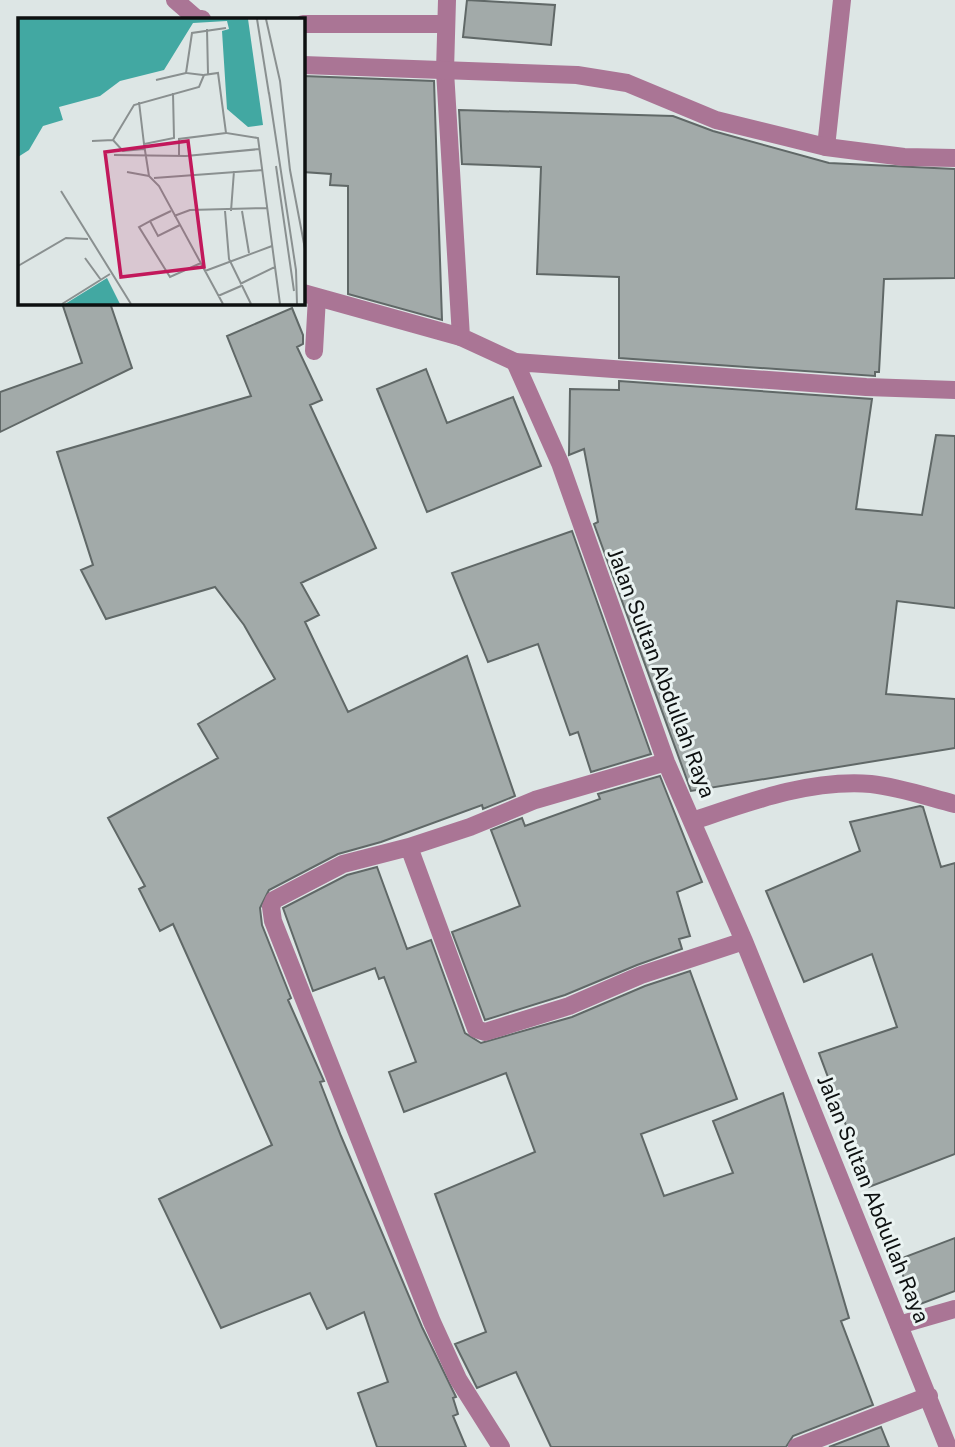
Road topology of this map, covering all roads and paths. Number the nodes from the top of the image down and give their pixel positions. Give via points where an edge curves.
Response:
1 (175, 0) edge
2 (446, 0) edge
3 (842, 0) edge
4 (196, 18) edge
5 (445, 23) junction
6 (304, 24) edge
7 (304, 65) edge
8 (445, 71) junction
9 (826, 147) junction
10 (955, 158) edge
11 (310, 295) edge
12 (461, 337) junction
13 (314, 351) dead end
14 (515, 362) junction
15 (955, 390) edge
16 (666, 762) junction
17 (955, 804) edge
18 (693, 821) junction
19 (410, 847) junction
20 (744, 941) junction
21 (955, 1309) edge
22 (899, 1325) junction
23 (929, 1396) junction
24 (501, 1447) edge
25 (797, 1447) edge
26 (948, 1447) edge

1 - 4 street
2 - 5 street
3 - 9 street
5 - 6 street
5 - 8 street
7 - 8 street
8 - 9 street via 577,75 627,83 716,120
8 - 12 street
9 - 10 street
11 - 12 street
11 - 13 street
12 - 14 street
14 - 15 street
14 - 16 street, Jalan Sultan Abdullah Raya via 560,463
16 - 18 street, Jalan Sultan Abdullah Raya
16 - 19 street via 535,800
17 - 18 street via 873,784 846,784 743,803
18 - 20 street, Jalan Sultan Abdullah Raya
19 - 20 street via 476,1029 485,1032
19 - 24 street via 343,864 274,900 271,911 432,1322 458,1379
20 - 22 street, Jalan Sultan Abdullah Raya
21 - 22 street
22 - 23 street, Jalan Sultan Abdullah Raya
23 - 25 street
23 - 26 street, Jalan Sultan Abdullah Raya

